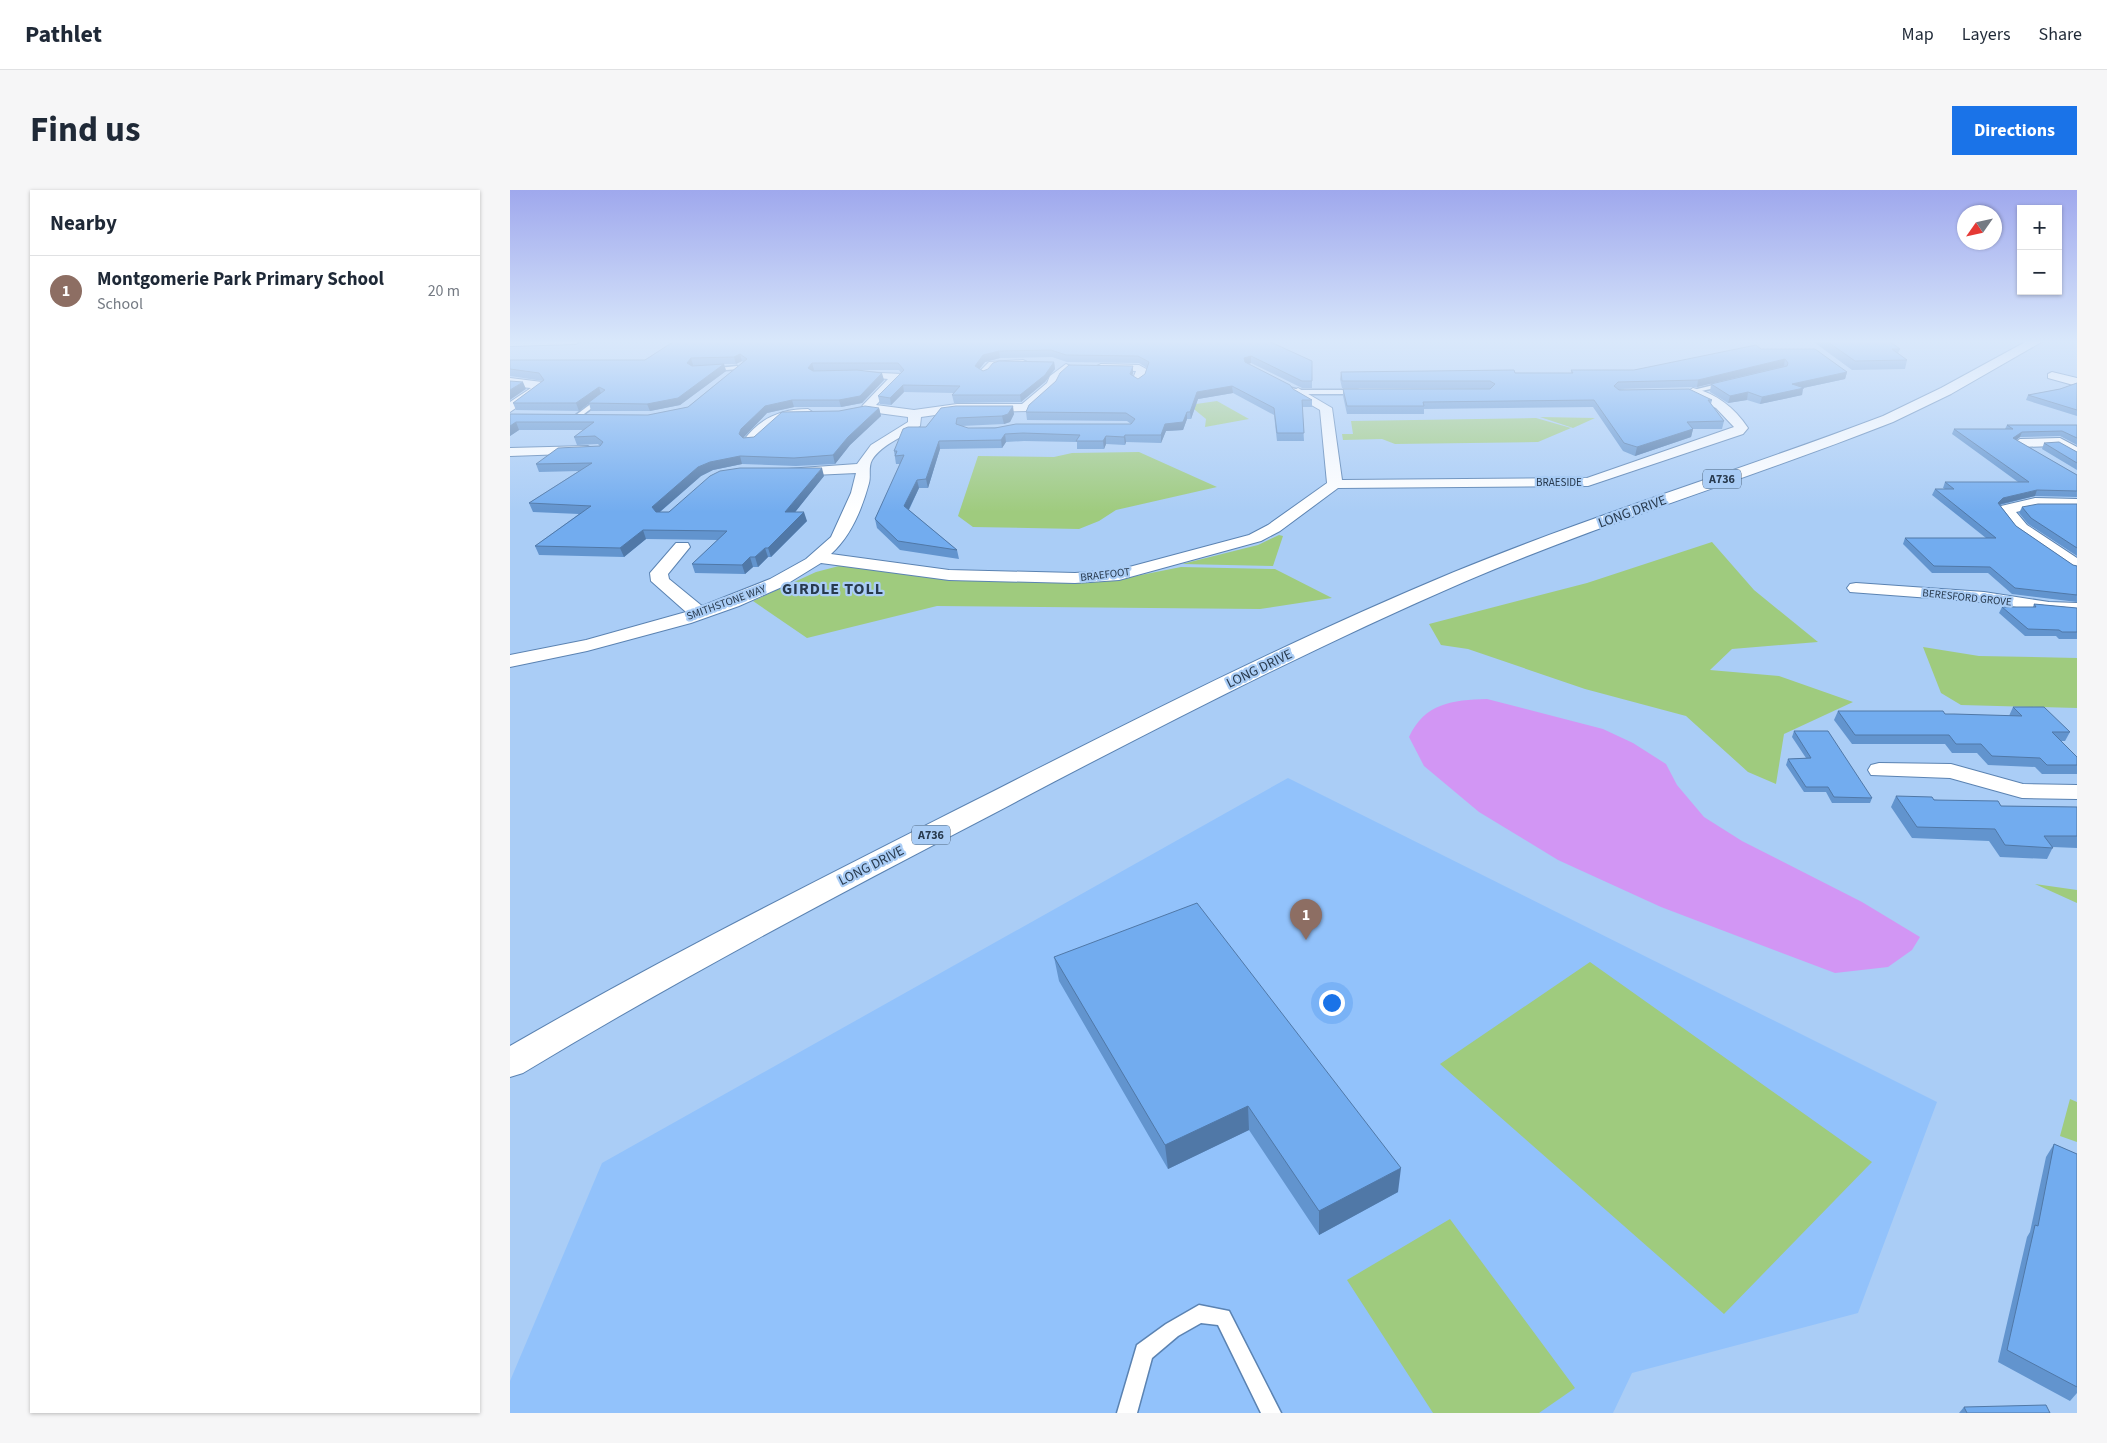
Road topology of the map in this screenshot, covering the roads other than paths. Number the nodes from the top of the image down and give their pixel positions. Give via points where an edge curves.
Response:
1 (530, 397) edge
2 (603, 397) edge
3 (878, 397) edge
4 (1037, 397) edge
5 (1307, 397) edge
6 (1708, 397) edge
7 (1932, 397) edge
8 (867, 408) junction
9 (1025, 408) junction
10 (850, 411) edge
11 (513, 413) edge
12 (822, 413) edge
13 (914, 414) junction
14 (573, 416) joint
15 (596, 416) edge
16 (1016, 426) edge
17 (750, 441) edge
18 (597, 450) edge
19 (510, 452) edge
20 (2077, 453) edge
21 (2044, 457) edge
22 (2060, 462) edge
23 (2077, 462) edge
24 (863, 468) junction
25 (780, 471) edge
26 (1335, 484) junction
27 (2077, 504) edge
28 (682, 546) dead end
29 (819, 558) junction
30 (2077, 566) edge
31 (1856, 588) dead end
32 (2077, 608) edge
33 (699, 613) junction
34 (510, 661) edge
35 (1880, 770) dead end
36 (2077, 792) edge
37 (510, 1063) edge
38 (1127, 1413) edge
39 (1271, 1413) edge

1 - 11 street
2 - 14 lane
3 - 8 street
4 - 9 street
5 - 26 street via 1326,408
6 - 26 street, BRAESIDE via 1736,418 1741,428 1588,482
7 - 37 main road, LONG DRIVE / A736 via 1891,417 1796,454 1608,519 1460,576 1360,621 1192,700 810,897 568,1028
8 - 10 street
8 - 13 street
9 - 13 street via 957,408
9 - 16 street
12 - 17 street via 794,413 773,418
13 - 24 street, SMITHSTONE WAY via 914,423 873,451
14 - 15 street
18 - 19 street
20 - 21 street via 2060,442 2020,443
22 - 23 street
24 - 25 street
24 - 29 street, SMITHSTONE WAY via 863,480 838,539
26 - 29 street, BRAEFOOT via 1255,538 1119,575 1017,578 949,575
27 - 30 street via 2035,503 2006,509 2021,528
28 - 33 street via 659,572 660,581
29 - 33 street, SMITHSTONE WAY via 774,584
31 - 32 street, BERESFORD GROVE via 1984,597
33 - 34 street, SMITHSTONE WAY via 616,638
35 - 36 street via 1951,771 2022,791
38 - 39 lane via 1144,1352 1199,1314 1223,1317

